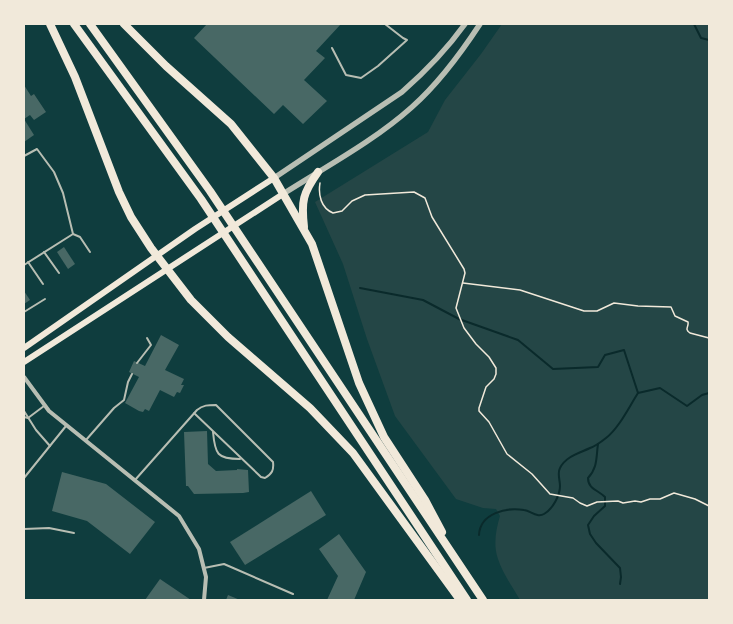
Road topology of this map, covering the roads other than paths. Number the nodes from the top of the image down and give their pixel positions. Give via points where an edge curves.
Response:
1 (50, 24) edge
2 (74, 24) edge
3 (90, 24) edge
4 (124, 24) edge
5 (385, 24) edge
6 (465, 24) edge
7 (480, 24) edge
8 (332, 48) dead end
9 (24, 156) edge
10 (321, 170) junction
11 (274, 178) junction
12 (283, 194) junction
13 (305, 231) junction
14 (73, 234) junction
15 (44, 252) junction
16 (90, 252) dead end
17 (156, 256) junction
18 (28, 262) junction
19 (24, 264) edge
20 (166, 270) junction
21 (58, 273) dead end
22 (43, 284) dead end
23 (45, 299) dead end
24 (24, 312) edge
25 (147, 338) dead end
26 (24, 348) edge
27 (24, 362) edge
28 (137, 363) dead end
29 (132, 374) dead end
30 (24, 377) edge
31 (44, 406) junction
32 (24, 411) edge
33 (194, 413) junction
34 (24, 417) edge
35 (28, 418) junction
36 (67, 425) junction
37 (213, 431) junction
38 (86, 440) junction
39 (50, 446) junction
40 (241, 459) junction
41 (24, 478) edge
42 (134, 480) junction
43 (24, 529) edge
44 (74, 533) dead end
45 (204, 568) junction
46 (463, 570) junction
47 (293, 594) dead end
48 (204, 600) edge
49 (460, 600) edge
50 (467, 600) edge
51 (483, 600) edge

1 - 17 highway via 75,77 119,192
2 - 50 highway via 201,199
3 - 46 highway via 210,191
4 - 11 highway via 166,66 231,124
5 - 8 lane via 407,40 361,78 346,75
6 - 11 street via 440,56 402,92
7 - 10 street via 453,62 413,106 388,126
9 - 14 lane via 37,149 54,172 63,193
10 - 12 street
10 - 13 highway via 308,186 304,196 302,209
11 - 12 highway
11 - 17 main road
12 - 13 highway
12 - 20 main road
13 - 46 highway via 312,244 359,383 384,437 425,500
14 - 15 lane
14 - 16 lane via 80,237
15 - 18 lane
15 - 21 lane
17 - 20 highway
17 - 26 main road
18 - 19 lane
18 - 22 lane
20 - 27 main road
20 - 49 highway via 191,300 228,337 310,408 353,454
23 - 24 lane
25 - 28 lane via 150,345
29 - 38 lane via 124,400
30 - 31 street
31 - 35 lane
31 - 36 street
32 - 35 lane
33 - 37 lane
33 - 40 lane via 203,406 216,405 274,462 274,468 269,477 261,477
33 - 42 lane
34 - 35 lane
35 - 39 lane
36 - 38 street
36 - 39 lane
37 - 40 lane
37 - 40 lane via 216,450 220,455 224,458
38 - 42 street
39 - 41 lane
42 - 45 street via 179,516 199,549
43 - 44 lane via 49,528
45 - 47 lane via 224,564
45 - 48 street
46 - 51 highway

